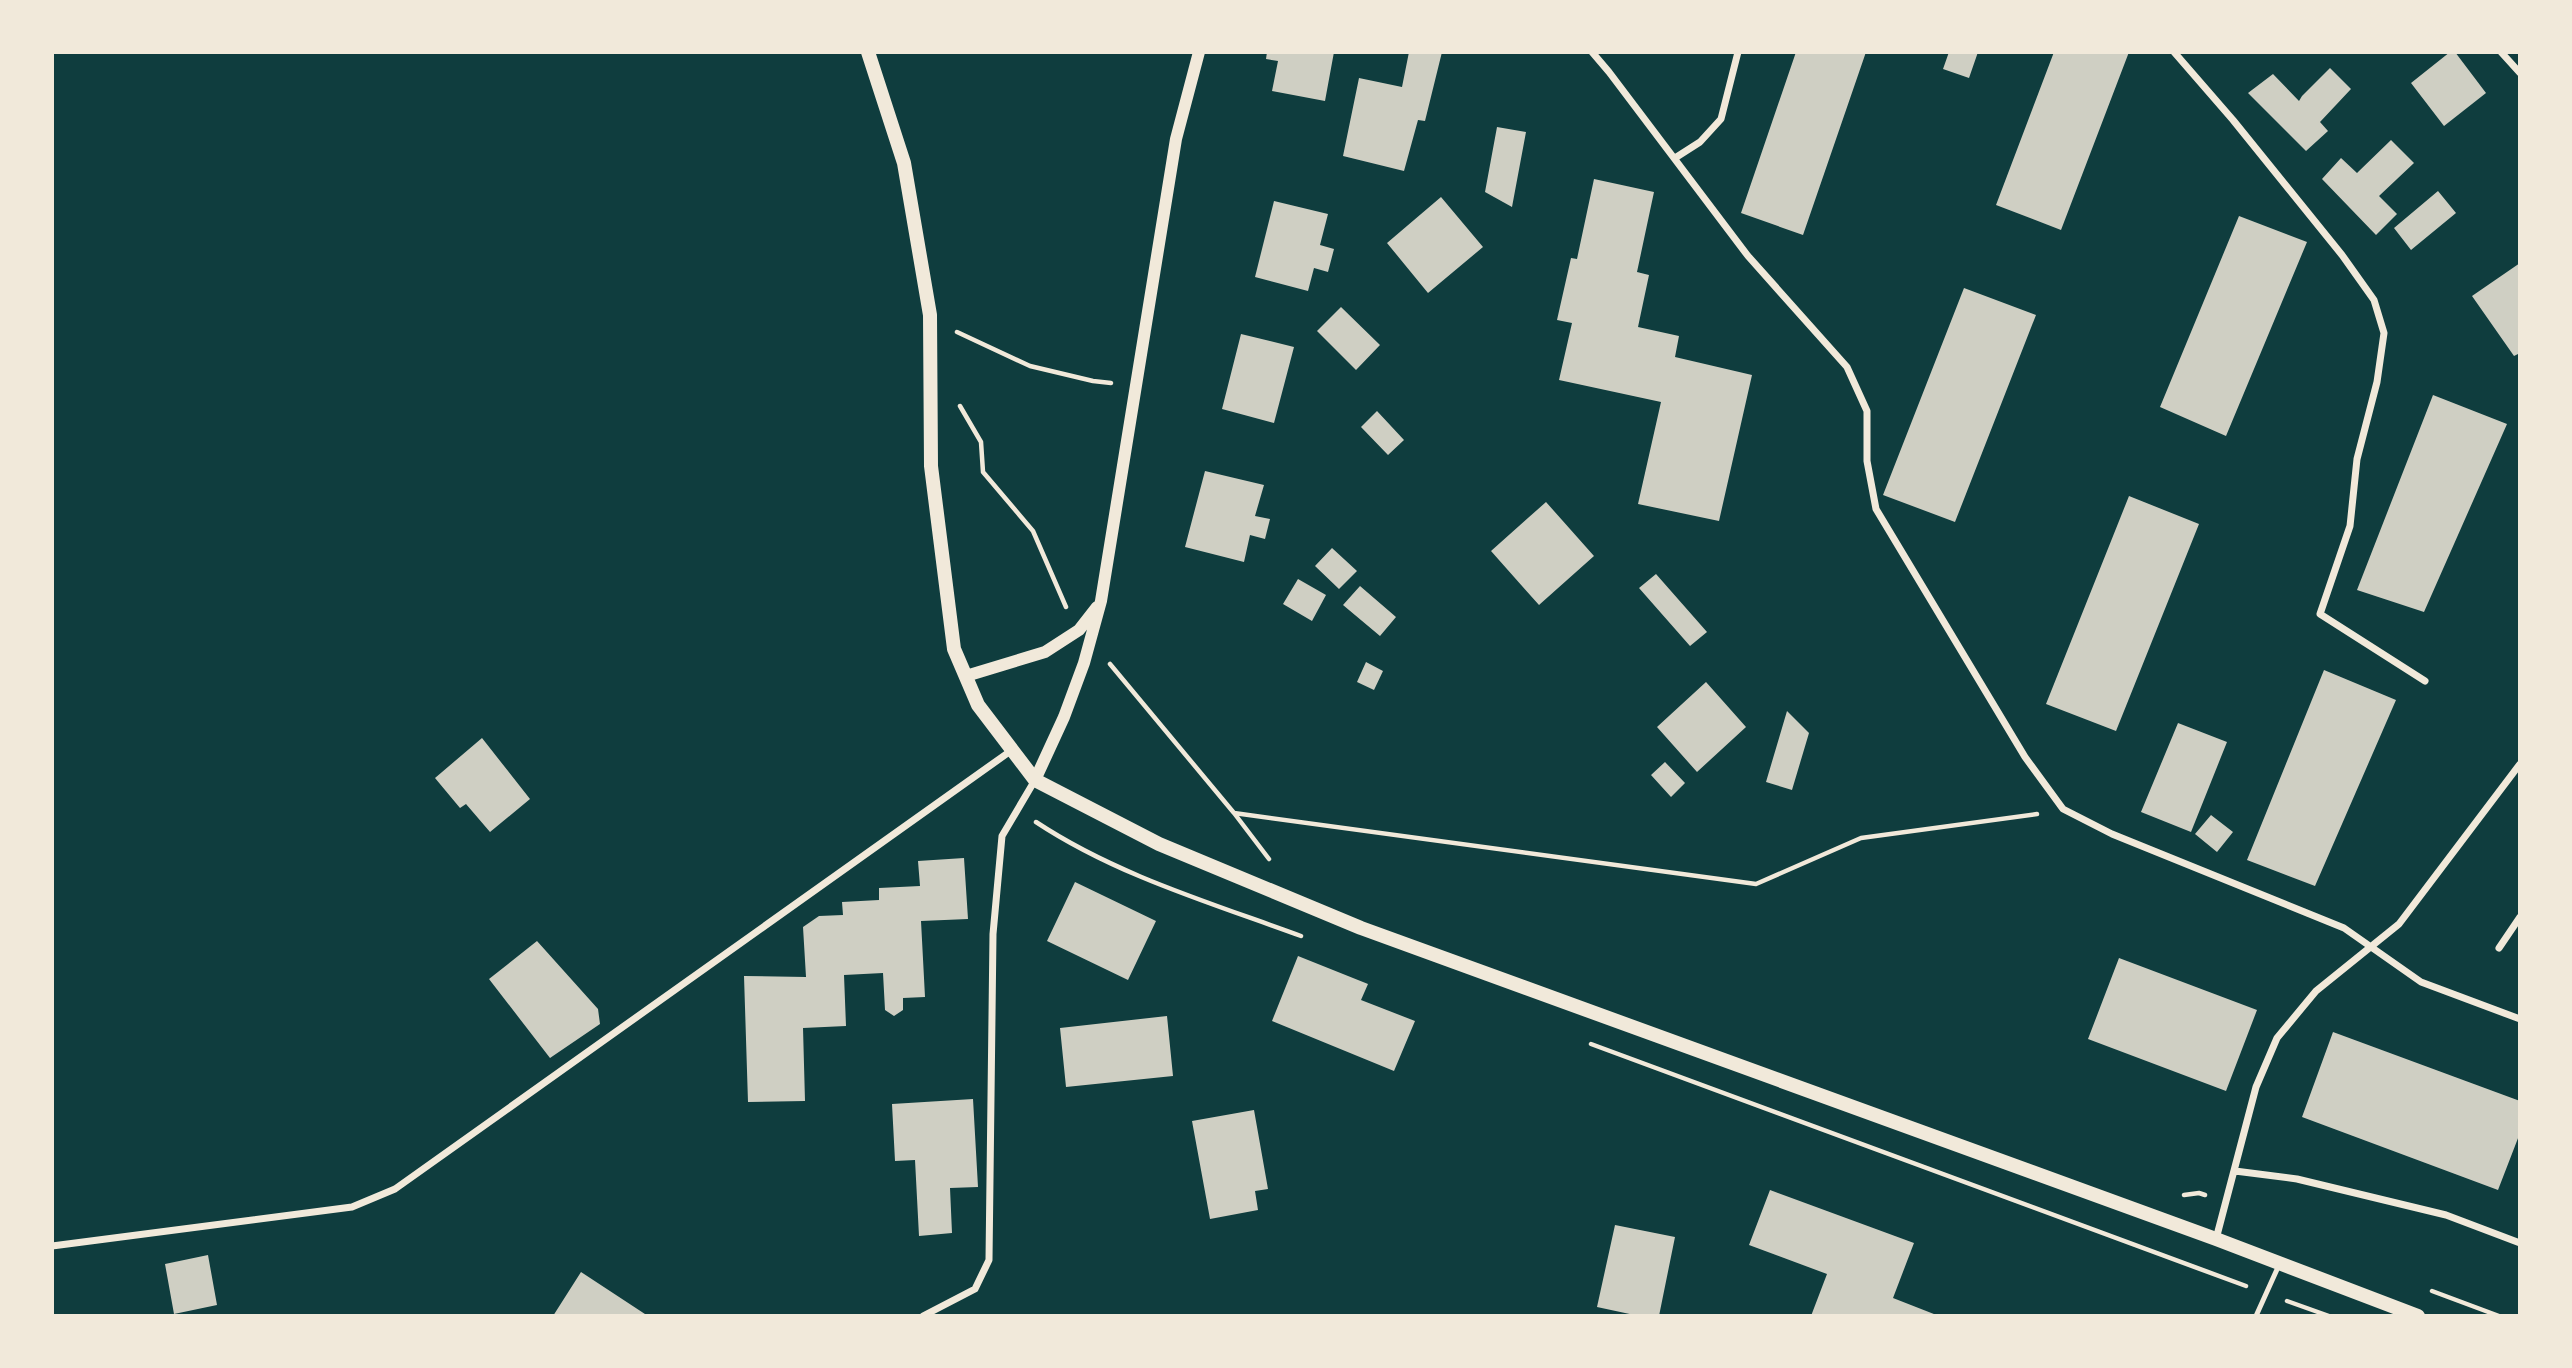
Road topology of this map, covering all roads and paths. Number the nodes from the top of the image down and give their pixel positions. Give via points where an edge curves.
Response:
1 (868, 52) edge
2 (1199, 52) edge
3 (1592, 52) edge
4 (1738, 52) edge
5 (2174, 52) edge
6 (2501, 52) edge
7 (2519, 73) edge
8 (1675, 158) junction
9 (957, 344) dead end
10 (1136, 385) junction
11 (959, 405) dead end
12 (1101, 601) junction
13 (1082, 626) junction
14 (1090, 640) junction
15 (966, 676) junction
16 (2425, 681) dead end
17 (1012, 750) junction
18 (2519, 764) edge
19 (1035, 780) junction
20 (1018, 809) junction
21 (2063, 809) junction
22 (1234, 813) junction
23 (1271, 862) dead end
24 (2519, 917) edge
25 (1302, 937) dead end
26 (2371, 947) junction
27 (2499, 948) dead end
28 (2519, 1019) edge
29 (1590, 1044) dead end
30 (2235, 1171) junction
31 (2216, 1240) junction
32 (2519, 1243) edge
33 (52, 1247) edge
34 (2279, 1265) junction
35 (2266, 1293) junction
36 (923, 1315) edge
37 (2256, 1315) edge
38 (2329, 1315) edge
39 (2418, 1315) edge

1 - 15 main road via 904,163 929,315 931,466 954,649
2 - 10 street via 1176,139
3 - 8 street
4 - 8 street via 1721,119 1700,142
5 - 16 street via 2374,300 2384,333 2377,382 2357,459 2350,526 2320,614
6 - 7 street
8 - 21 street via 1748,256 1847,367 1867,411 1867,461 1876,509 2025,757
9 - 10 path via 956,332 1030,366 1093,381
10 - 12 street
11 - 13 path via 981,442 983,472 1033,531 1063,604
12 - 13 street
12 - 14 street
13 - 15 street via 1045,652
14 - 19 street via 1064,717
14 - 22 path
15 - 17 main road via 978,705
17 - 19 main road
17 - 33 street via 395,1189 352,1206
18 - 26 street via 2399,924
19 - 20 street
19 - 31 main road via 1159,844 1361,928
20 - 25 path via 1065,841 1163,886
20 - 36 street via 1002,836 993,934 989,1260 975,1289
21 - 22 path via 1861,838 1756,884
21 - 26 street via 2112,834 2344,928
22 - 23 path
24 - 27 street
26 - 28 street via 2421,982
26 - 30 street via 2316,991 2277,1038 2256,1087
29 - 35 path
30 - 31 street
30 - 32 street via 2297,1179 2446,1215
31 - 34 main road
34 - 35 lane
34 - 39 main road
35 - 37 lane
35 - 38 path

